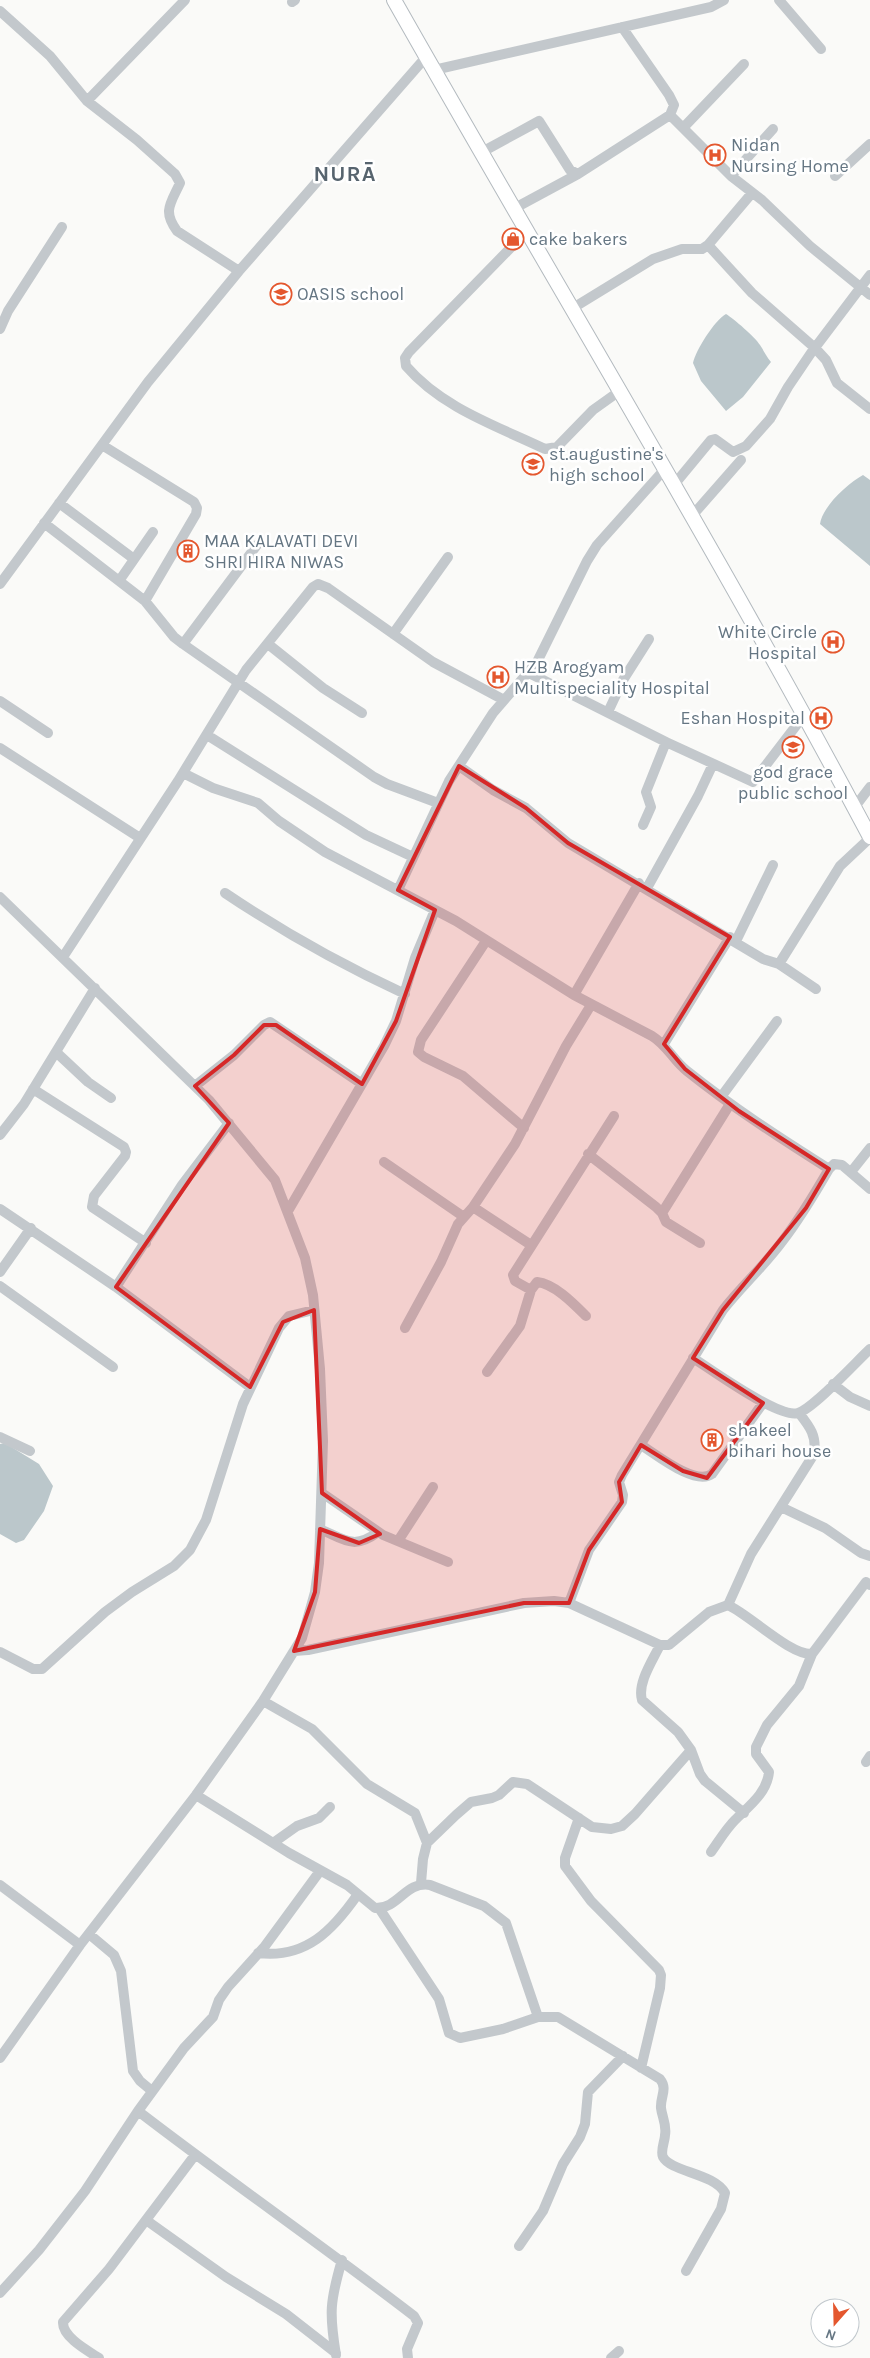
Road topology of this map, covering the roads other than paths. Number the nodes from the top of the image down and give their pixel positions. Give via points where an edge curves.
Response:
1 (185, 0) edge
2 (394, 0) edge
3 (724, 0) edge
4 (779, 0) edge
5 (0, 11) edge
6 (622, 27) junction
7 (821, 49) dead end
8 (426, 57) junction
9 (744, 64) dead end
10 (434, 70) junction
11 (87, 101) junction
12 (670, 115) junction
13 (683, 128) junction
14 (773, 129) dead end
15 (870, 144) edge
16 (482, 152) junction
17 (578, 174) junction
18 (731, 176) junction
19 (835, 176) dead end
20 (752, 193) junction
21 (515, 208) junction
22 (62, 227) dead end
23 (528, 230) junction
24 (708, 246) junction
25 (238, 271) junction
26 (870, 275) edge
27 (861, 287) junction
28 (870, 295) edge
29 (573, 308) junction
30 (0, 328) edge
31 (815, 348) junction
32 (621, 390) junction
33 (870, 410) edge
34 (102, 445) junction
35 (741, 460) dead end
36 (664, 470) junction
37 (673, 486) junction
38 (59, 502) junction
39 (691, 517) junction
40 (44, 523) junction
41 (153, 532) dead end
42 (257, 545) dead end
43 (448, 557) dead end
44 (134, 559) junction
45 (119, 581) junction
46 (0, 584) edge
47 (145, 601) junction
48 (393, 634) junction
49 (649, 639) dead end
50 (183, 644) junction
51 (268, 644) junction
52 (529, 673) junction
53 (239, 682) junction
54 (504, 700) junction
55 (0, 702) edge
56 (608, 712) junction
57 (362, 713) dead end
58 (805, 714) junction
59 (48, 733) dead end
60 (206, 735) junction
61 (666, 742) junction
62 (0, 748) edge
63 (713, 764) junction
64 (459, 766) junction
65 (183, 773) junction
66 (870, 787) edge
67 (438, 803) junction
68 (854, 808) junction
69 (643, 825) dead end
70 (140, 838) junction
71 (870, 838) edge
72 (413, 857) junction
73 (773, 866) dead end
74 (643, 886) junction
75 (398, 890) junction
76 (225, 893) dead end
77 (0, 897) edge
78 (435, 910) junction
79 (733, 939) junction
80 (486, 941) junction
81 (63, 957) junction
82 (779, 964) junction
83 (95, 988) junction
84 (816, 990) dead end
85 (405, 994) junction
86 (574, 995) junction
87 (592, 1005) junction
88 (777, 1021) dead end
89 (664, 1044) junction
90 (56, 1052) junction
91 (362, 1084) junction
92 (195, 1086) junction
93 (33, 1090) junction
94 (721, 1097) junction
95 (111, 1098) dead end
96 (730, 1104) junction
97 (614, 1116) dead end
98 (228, 1124) junction
99 (524, 1128) junction
100 (0, 1135) edge
101 (870, 1148) edge
102 (588, 1154) junction
103 (384, 1162) dead end
104 (829, 1169) junction
105 (851, 1172) junction
106 (870, 1189) edge
107 (473, 1207) junction
108 (0, 1209) edge
109 (288, 1211) junction
110 (662, 1213) junction
111 (464, 1217) junction
112 (30, 1228) junction
113 (146, 1243) junction
114 (700, 1243) dead end
115 (531, 1245) junction
116 (0, 1272) edge
117 (0, 1286) edge
118 (116, 1287) junction
119 (531, 1290) junction
120 (314, 1310) junction
121 (586, 1316) dead end
122 (406, 1328) dead end
123 (870, 1349) edge
124 (693, 1358) junction
125 (113, 1367) dead end
126 (487, 1372) dead end
127 (833, 1384) junction
128 (250, 1387) junction
129 (763, 1403) junction
130 (870, 1406) edge
131 (799, 1413) junction
132 (0, 1437) edge
133 (640, 1445) junction
134 (30, 1451) dead end
135 (433, 1487) dead end
136 (322, 1493) junction
137 (780, 1507) junction
138 (320, 1529) junction
139 (378, 1532) junction
140 (398, 1541) junction
141 (870, 1556) edge
142 (448, 1562) dead end
143 (869, 1582) edge
144 (569, 1603) junction
145 (728, 1605) junction
146 (660, 1645) junction
147 (294, 1651) junction
148 (0, 1652) edge
149 (812, 1654) junction
150 (263, 1701) junction
151 (691, 1750) junction
152 (196, 1796) junction
153 (330, 1807) dead end
154 (744, 1813) junction
155 (579, 1818) junction
156 (427, 1843) junction
157 (272, 1844) junction
158 (711, 1852) dead end
159 (320, 1871) junction
160 (0, 1884) edge
161 (421, 1884) junction
162 (358, 1894) junction
163 (379, 1908) junction
164 (89, 1934) junction
165 (80, 1946) junction
166 (258, 1953) junction
167 (538, 2017) junction
168 (623, 2056) junction
169 (0, 2058) edge
170 (641, 2068) junction
171 (152, 2091) junction
172 (138, 2111) junction
173 (195, 2155) junction
174 (146, 2220) junction
175 (519, 2246) dead end
176 (342, 2260) junction
177 (686, 2271) dead end
178 (0, 2294) edge
179 (336, 2355) edge
180 (99, 2358) edge
181 (408, 2358) edge

1 - 11 street
2 - 8 main road
3 - 6 street via 711,7
4 - 7 street
5 - 11 street via 50,56
6 - 10 street
6 - 12 street via 674,105
8 - 10 main road
8 - 25 street
9 - 13 street
10 - 16 main road
11 - 25 street via 137,140 180,180 167,215 176,231
12 - 13 street
12 - 17 street
13 - 18 street
14 - 18 street
15 - 19 street
16 - 17 street via 539,121 570,170
16 - 21 main road
17 - 21 street
18 - 20 street
20 - 24 street
20 - 27 street
21 - 23 main road
22 - 30 street
23 - 29 main road
23 - 32 street via 409,352 405,358 406,366 427,388 471,415 545,450 558,447 593,410
24 - 29 street via 682,249 653,259
24 - 31 street via 752,293
25 - 34 street via 148,382
26 - 27 street
27 - 28 street
27 - 31 street
29 - 32 main road
31 - 33 street via 826,360 837,382
31 - 37 street via 770,419 746,446 733,452 715,439 711,440
32 - 36 main road
34 - 38 street
34 - 47 street via 194,502 197,508
35 - 39 street
36 - 37 main road
36 - 52 street via 597,545
37 - 39 main road
38 - 40 street
38 - 44 street
39 - 58 main road
40 - 45 street
40 - 46 street
41 - 44 street
42 - 50 street
43 - 48 street
44 - 45 street
45 - 47 street
47 - 50 street
48 - 51 street via 318,584
48 - 54 street via 433,662
49 - 56 street via 623,680
50 - 53 street
51 - 53 street
51 - 57 street via 323,688
52 - 54 street
52 - 56 street
53 - 60 street
53 - 67 street via 374,777
54 - 64 street
55 - 59 street
56 - 61 street
58 - 63 street via 753,782
58 - 68 main road
60 - 65 street
60 - 72 street via 366,835
61 - 63 street
61 - 69 street via 646,792 650,807
62 - 70 street
63 - 74 street via 698,796
64 - 67 street
64 - 74 street via 526,808 568,842
65 - 70 street
65 - 75 street via 258,803 307,841
66 - 68 street
67 - 72 street
68 - 71 main road
70 - 81 street
71 - 82 street via 840,866
72 - 75 street
73 - 79 street
74 - 79 street
74 - 86 street
75 - 78 street
76 - 85 street via 278,929
77 - 81 street
78 - 80 street
78 - 85 street via 415,958
79 - 82 street via 767,961
79 - 89 street
80 - 86 street
80 - 99 street via 422,1040 418,1052 464,1076
81 - 83 street
82 - 84 street
83 - 90 street
83 - 92 street
85 - 91 street via 396,1020
86 - 87 street
87 - 89 street
87 - 99 street via 566,1046
88 - 94 street
89 - 94 street via 685,1069
90 - 93 street
90 - 95 street
91 - 92 street via 270,1022
91 - 109 street
92 - 98 street
93 - 100 street
93 - 113 street via 124,1147 125,1156 94,1196 92,1207
94 - 96 street
96 - 104 street
96 - 110 street
97 - 102 street
98 - 109 street via 274,1180
98 - 113 street via 182,1185
99 - 107 street
101 - 105 street
102 - 110 street
102 - 115 street
103 - 111 street
104 - 105 street via 837,1163
104 - 124 street via 794,1226 723,1310
105 - 106 street
107 - 111 street
107 - 115 street
108 - 112 street
109 - 120 street via 305,1258
110 - 114 street via 666,1222
111 - 122 street
112 - 116 street
112 - 118 street
113 - 118 street
115 - 119 street via 513,1278
117 - 125 street
118 - 128 street
119 - 121 street via 537,1282 543,1283
119 - 126 street via 520,1326
120 - 128 street via 289,1316 283,1322
120 - 136 street via 323,1441
123 - 127 street
124 - 129 street
124 - 133 street
127 - 130 street
127 - 131 street
128 - 148 street via 206,1520 182,1559 105,1612 42,1668 33,1669
129 - 131 street via 791,1414
129 - 133 street via 707,1478 683,1471
131 - 137 street via 814,1433 814,1454
132 - 134 street
133 - 144 street via 619,1482 622,1502 592,1544
135 - 140 street
136 - 138 street
136 - 139 street
137 - 141 street via 825,1528
137 - 145 street via 751,1554
138 - 139 street via 359,1543
138 - 147 street via 315,1592 306,1626
139 - 140 street
140 - 142 street
143 - 149 street
144 - 146 street
144 - 147 street via 524,1603
145 - 146 street via 709,1612 669,1645
145 - 149 street via 791,1648
146 - 151 street via 640,1694 642,1700 678,1732
147 - 150 street
149 - 154 street via 799,1686 767,1725 756,1747 756,1754 767,1767 768,1775 757,1798
150 - 152 street
150 - 156 street via 312,1729 366,1784 415,1812
151 - 154 street via 705,1781
151 - 155 street via 622,1826 604,1830
152 - 157 street
152 - 164 street
153 - 157 street via 319,1818 297,1826
154 - 158 street via 730,1825
155 - 156 street via 527,1784 514,1782 492,1798 471,1802
155 - 170 street via 565,1866 591,1901 661,1975
156 - 161 street
157 - 159 street
159 - 162 street
159 - 166 street
160 - 165 street
161 - 163 street via 415,1885 389,1906
161 - 167 street via 475,1902 506,1923
162 - 163 street via 370,1906
162 - 166 street via 335,1925 311,1943 285,1954
163 - 167 street via 439,1999 449,2033 460,2038
164 - 165 street
164 - 171 street via 117,1960 125,1997 133,2071
165 - 169 street
166 - 171 street via 228,1987 212,2017
167 - 168 street via 558,2017
168 - 170 street
168 - 175 street via 588,2092 585,2124 580,2137 543,2211
170 - 177 street via 664,2084 661,2107 666,2133 663,2158 711,2180 725,2193 721,2209
171 - 172 street
172 - 173 street
172 - 178 street via 84,2191
173 - 174 street
173 - 176 street
174 - 179 street via 226,2277 286,2314
174 - 180 street via 63,2322 67,2333
176 - 179 street via 330,2311
176 - 181 street via 414,2316 418,2323 407,2349

